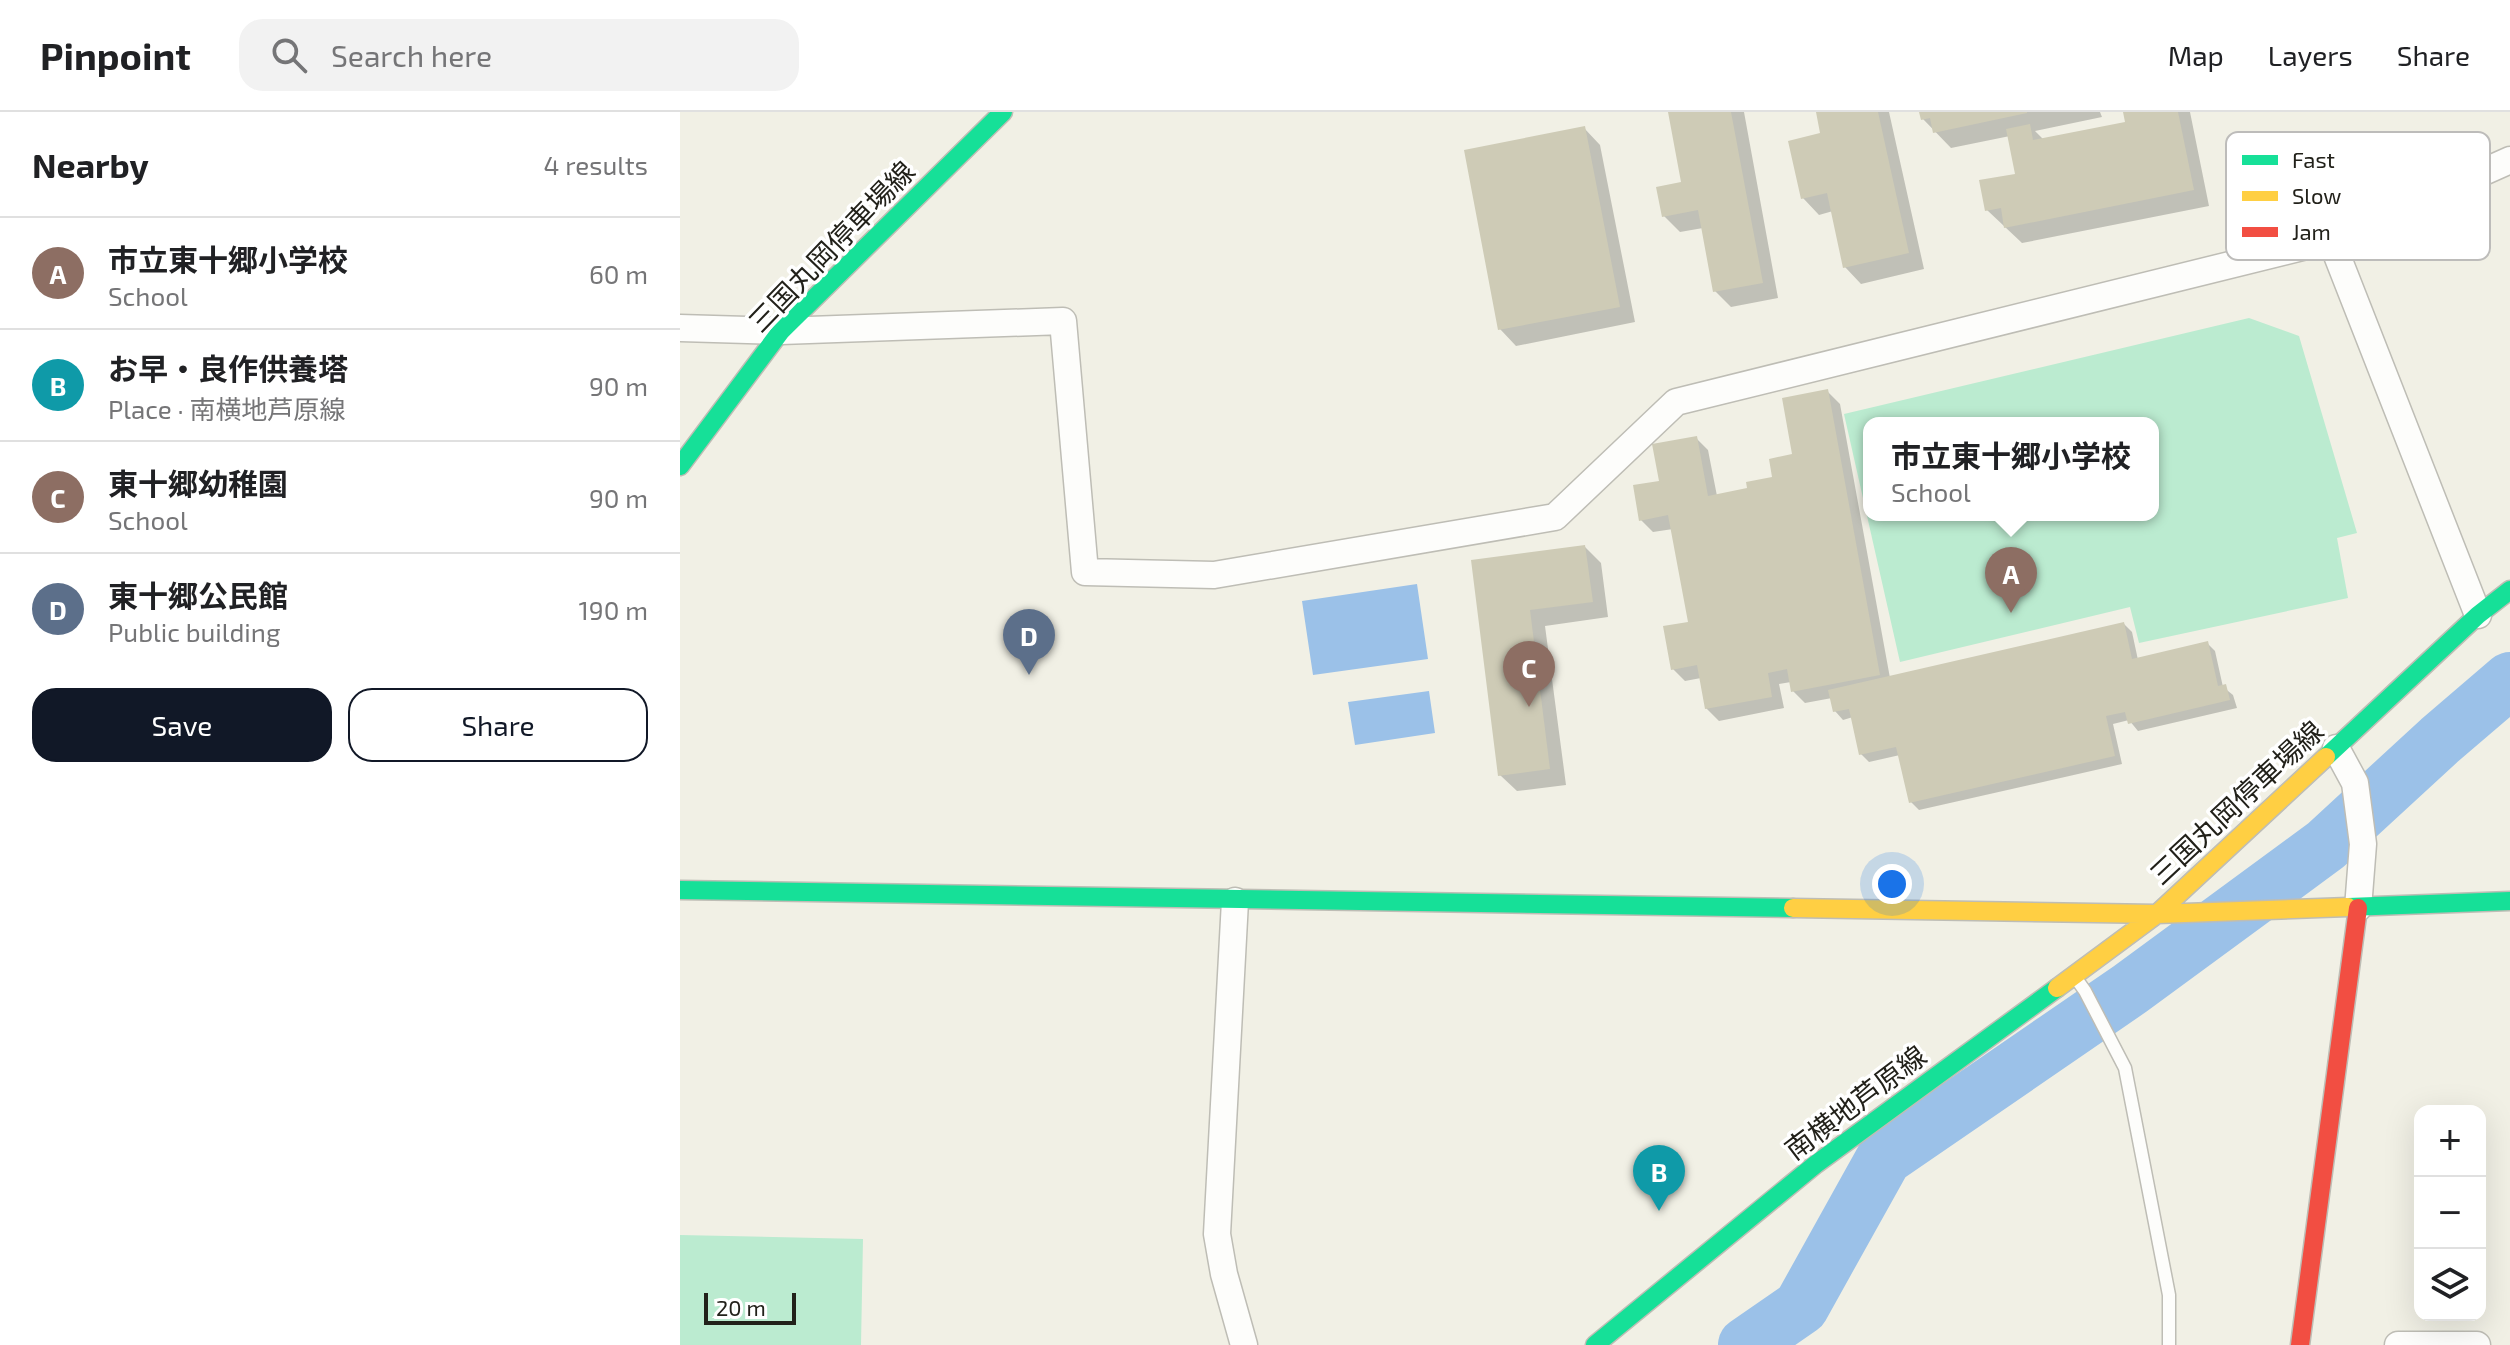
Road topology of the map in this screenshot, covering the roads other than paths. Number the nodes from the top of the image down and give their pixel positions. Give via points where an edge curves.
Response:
1 (993, 116) edge
2 (2510, 160) edge
3 (2490, 169) edge
4 (2250, 260) edge
5 (2339, 260) edge
6 (680, 328) edge
7 (781, 331) junction
8 (680, 466) edge
9 (2510, 590) edge
10 (2478, 615) junction
11 (2336, 748) junction
12 (680, 890) edge
13 (1235, 901) junction
14 (2510, 901) edge
15 (2358, 908) junction
16 (2157, 914) junction
17 (2074, 976) junction
18 (1244, 1345) edge
19 (1595, 1345) edge
20 (2169, 1345) edge
21 (2300, 1345) edge
22 (2398, 1345) edge
23 (2477, 1345) edge

1 - 7 main road, 三国丸岡停車場線
2 - 3 street
4 - 7 street via 1676,402 1555,517 1214,575 1085,572 1063,321
5 - 10 street
6 - 7 street
7 - 8 main road, 三国丸岡停車場線
9 - 10 main road, 三国丸岡停車場線
10 - 11 main road, 三国丸岡停車場線
11 - 15 street via 2355,783 2363,844
11 - 16 main road, 三国丸岡停車場線
12 - 13 main road
13 - 16 main road
13 - 18 street via 1217,1234
14 - 15 main road, 三国丸岡停車場線
15 - 16 main road, 三国丸岡停車場線
15 - 21 main road
16 - 17 main road, 南横地芦原線
17 - 19 main road, 南横地芦原線 via 1816,1164
17 - 20 lane via 2125,1068 2169,1295
22 - 23 street

